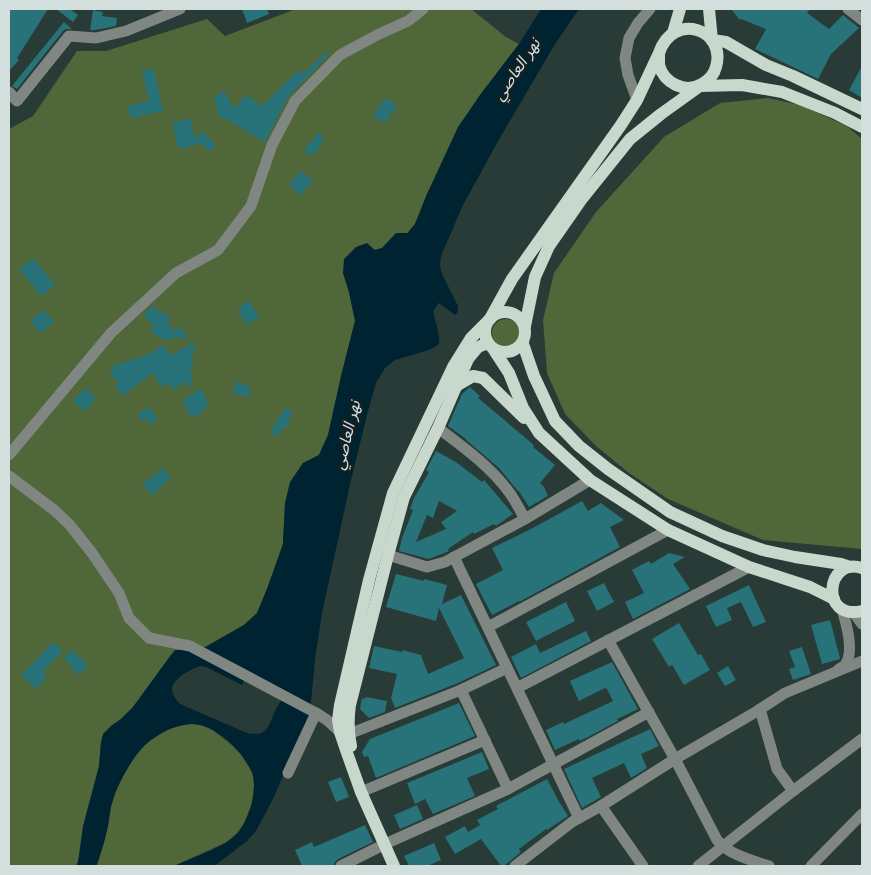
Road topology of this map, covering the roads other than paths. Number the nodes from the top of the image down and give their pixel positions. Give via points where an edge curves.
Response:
1 (180, 9) edge
2 (424, 9) edge
3 (650, 9) edge
4 (680, 9) edge
5 (709, 9) edge
6 (848, 9) edge
7 (862, 20) edge
8 (673, 33) junction
9 (712, 40) junction
10 (659, 53) junction
11 (700, 86) junction
12 (9, 92) edge
13 (637, 100) junction
14 (862, 109) edge
15 (862, 127) edge
16 (490, 319) junction
17 (525, 326) junction
18 (523, 344) junction
19 (491, 346) junction
20 (456, 386) junction
21 (438, 428) junction
22 (539, 433) junction
23 (9, 455) edge
24 (9, 476) edge
25 (590, 480) junction
26 (525, 519) junction
27 (668, 530) junction
28 (388, 556) junction
29 (454, 557) junction
30 (749, 567) junction
31 (856, 568) edge
32 (848, 608) edge
33 (862, 624) edge
34 (488, 627) junction
35 (608, 640) junction
36 (862, 661) edge
37 (507, 668) junction
38 (837, 672) junction
39 (517, 688) junction
40 (461, 690) junction
41 (760, 709) junction
42 (649, 712) junction
43 (316, 713) junction
44 (344, 733) junction
45 (862, 739) edge
46 (485, 740) junction
47 (675, 759) junction
48 (553, 764) junction
49 (288, 773) dead end
50 (508, 789) junction
51 (364, 791) junction
52 (793, 791) junction
53 (601, 806) junction
54 (862, 814) edge
55 (579, 818) junction
56 (387, 843) junction
57 (722, 847) junction
58 (523, 864) edge
59 (341, 866) edge
60 (394, 866) edge
61 (400, 866) edge
62 (643, 866) edge
63 (698, 866) edge
64 (770, 866) edge
65 (811, 866) edge

1 - 12 street via 126,31 96,38 69,36 17,101
2 - 23 street via 408,21 340,55 295,101 272,145 251,206 218,250 176,273 111,333
3 - 13 street via 629,38 625,58
4 - 8 main road
5 - 9 main road
6 - 7 street
8 - 9 main road via 694,29
8 - 10 main road via 666,38
9 - 11 main road via 717,50 717,66 709,80
9 - 14 main road via 726,42 766,65
10 - 11 main road via 659,64 670,82 689,88
10 - 13 main road
11 - 15 main road via 742,85 782,92
11 - 17 main road via 630,139 580,200 549,246 535,277
13 - 16 main road via 512,279
16 - 17 main road via 496,314 509,312 521,319
16 - 19 main road via 485,331
16 - 44 main road via 471,338 453,367 393,493 340,705 338,720
17 - 18 main road
18 - 19 main road via 506,353
18 - 31 main road via 555,421 608,469 670,512 722,536 763,550
19 - 20 main road via 478,347 468,359
19 - 22 main road via 509,373 523,408
20 - 21 main road
20 - 22 main road via 473,376 483,378
21 - 26 street via 489,469 510,493
21 - 28 main road via 404,497
22 - 25 main road
24 - 43 street via 69,524 119,593 129,618 149,638 190,646
25 - 26 street
25 - 27 main road
26 - 29 street
27 - 30 main road
27 - 34 street
28 - 29 street via 428,567
28 - 44 main road
29 - 34 street
30 - 32 main road via 810,587
30 - 35 street
31 - 32 main road via 841,572 834,579 832,590
32 - 33 street
32 - 38 street via 848,657
34 - 37 street
35 - 39 street
35 - 42 street
36 - 38 street
37 - 39 street
37 - 40 street
38 - 41 street via 785,693
39 - 48 street
40 - 44 street
40 - 46 street
41 - 47 street
41 - 52 street via 777,769
42 - 47 street
42 - 48 street
43 - 44 street
43 - 49 street
44 - 51 main road
45 - 52 street
46 - 50 street
46 - 51 street
47 - 53 street
47 - 57 street
48 - 50 street
48 - 55 street
50 - 56 street
51 - 56 main road
52 - 57 street
53 - 55 street
53 - 62 street
54 - 65 street
55 - 58 street
56 - 59 street
56 - 60 main road
56 - 61 main road
57 - 63 street
57 - 64 street

